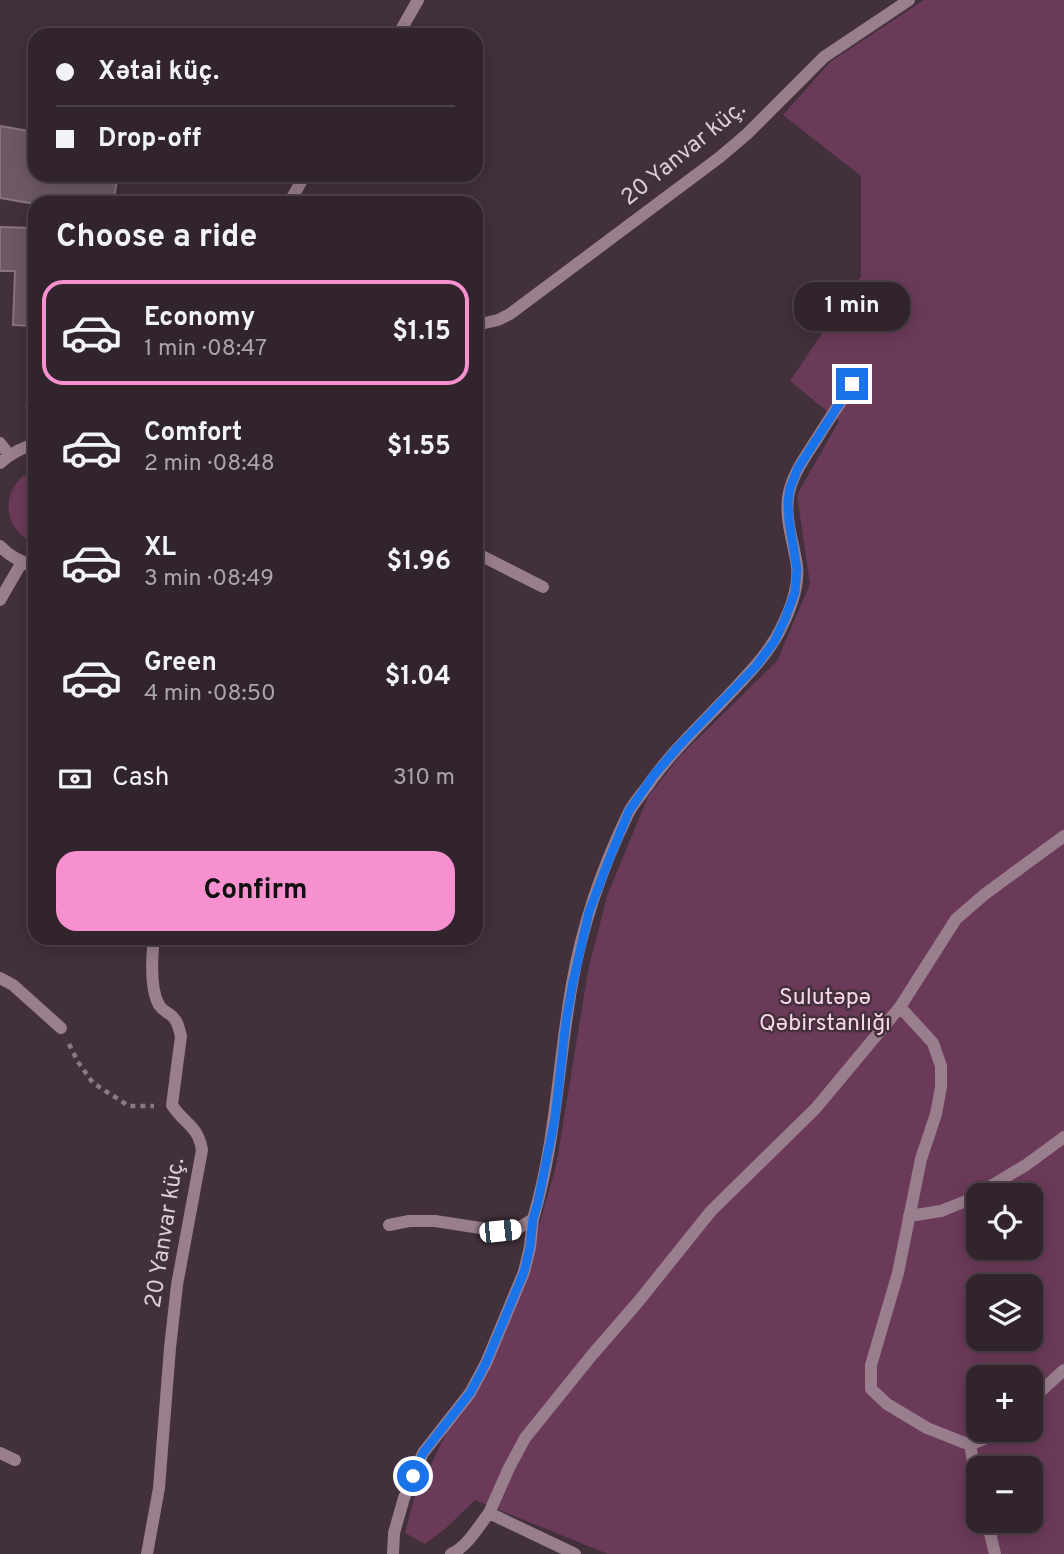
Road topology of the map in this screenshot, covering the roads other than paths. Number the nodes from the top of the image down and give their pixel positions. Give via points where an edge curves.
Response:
1 (418, 0) edge
2 (909, 0) edge
3 (402, 28) edge
4 (483, 323) edge
5 (852, 384) dead end
6 (0, 443) edge
7 (28, 446) edge
8 (5, 459) edge
9 (0, 546) edge
10 (483, 557) edge
11 (22, 562) junction
12 (28, 564) edge
13 (543, 587) dead end
14 (0, 600) edge
15 (1064, 836) edge
16 (154, 945) edge
17 (0, 978) edge
18 (900, 1007) junction
19 (61, 1028) road end
20 (1064, 1137) edge
21 (909, 1216) junction
22 (533, 1219) junction
23 (389, 1225) dead end
24 (1064, 1370) edge
25 (1043, 1389) edge
26 (977, 1442) edge
27 (970, 1445) junction
28 (0, 1453) edge
29 (972, 1456) edge
30 (15, 1460) dead end
31 (489, 1513) junction
32 (990, 1533) edge
33 (147, 1554) edge
34 (393, 1554) edge
35 (451, 1554) edge
36 (575, 1554) edge
37 (995, 1554) edge

1 - 3 street
2 - 4 street, 20 Yanvar küç. via 824,57 747,134 689,181 510,313
5 - 22 street via 790,488 795,592 774,642 654,775 629,811 608,862 589,912 573,982 555,1118
6 - 8 street
7 - 8 street
9 - 11 street
10 - 13 street
11 - 12 street
11 - 14 street
15 - 18 street via 956,919
16 - 33 street, 20 Yanvar küç. via 156,998 161,1009 175,1017 181,1036 172,1105 200,1138 202,1150 177,1285 159,1488
17 - 19 street
18 - 21 street via 933,1043 941,1066 936,1114
18 - 31 street via 816,1108 711,1211 592,1355 525,1438
20 - 21 street via 966,1201
21 - 27 street via 871,1365 871,1389 927,1428
22 - 23 street via 517,1229 500,1231 435,1221
22 - 34 street via 524,1272 486,1363 470,1393 423,1453 404,1499
24 - 25 street
26 - 27 street
27 - 29 street
28 - 30 street
31 - 35 street
31 - 36 street
32 - 37 street

